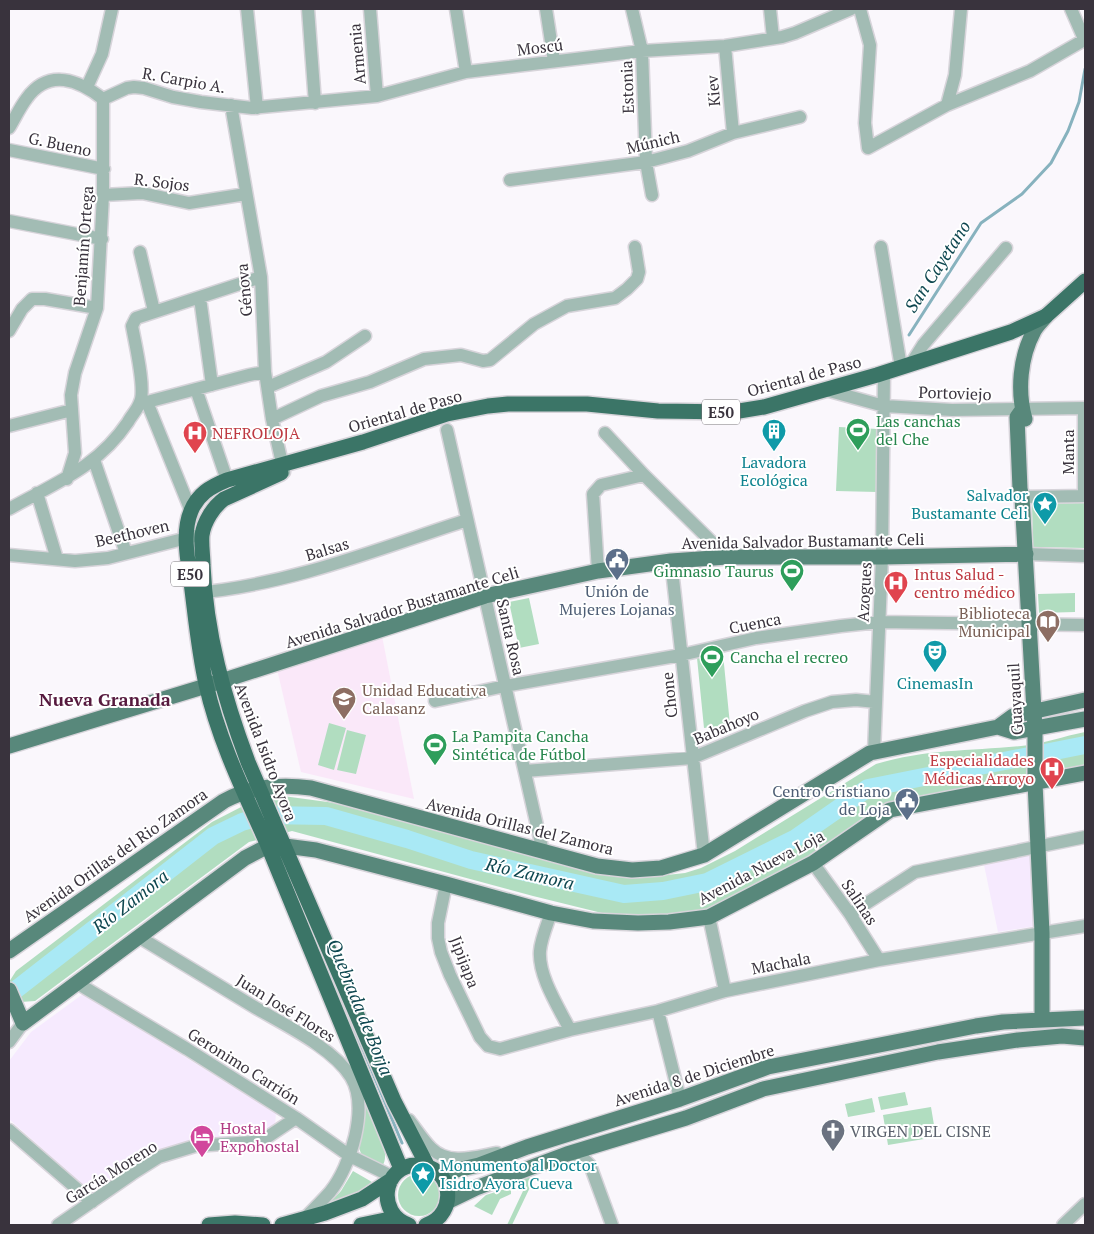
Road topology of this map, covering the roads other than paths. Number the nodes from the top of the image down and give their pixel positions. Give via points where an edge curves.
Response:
1 (112, 9) edge
2 (247, 9) edge
3 (308, 9) edge
4 (370, 9) edge
5 (456, 9) edge
6 (546, 9) edge
7 (632, 9) edge
8 (770, 9) edge
9 (850, 9) edge
10 (860, 9) edge
11 (961, 9) edge
12 (1071, 9) edge
13 (773, 38) junction
14 (1085, 41) edge
15 (725, 46) junction
16 (642, 51) junction
17 (554, 61) junction
18 (466, 72) junction
19 (88, 87) junction
20 (378, 96) junction
21 (102, 99) junction
22 (315, 103) junction
23 (947, 105) junction
24 (231, 106) junction
25 (257, 108) junction
26 (800, 117) dead end
27 (9, 128) edge
28 (733, 133) junction
29 (9, 150) edge
30 (646, 162) junction
31 (104, 170) junction
32 (510, 180) dead end
33 (246, 194) junction
34 (104, 195) junction
35 (652, 195) dead end
36 (9, 221) edge
37 (102, 239) junction
38 (635, 247) dead end
39 (881, 247) dead end
40 (1006, 248) dead end
41 (140, 252) dead end
42 (260, 277) junction
43 (1085, 281) edge
44 (200, 298) junction
45 (97, 308) junction
46 (154, 312) junction
47 (1046, 316) junction
48 (9, 331) edge
49 (365, 336) dead end
50 (906, 365) junction
51 (265, 372) junction
52 (884, 373) junction
53 (212, 385) junction
54 (268, 387) junction
55 (196, 389) junction
56 (826, 390) junction
57 (144, 402) junction
58 (884, 406) junction
59 (1085, 408) edge
60 (72, 410) junction
61 (1022, 410) junction
62 (272, 419) junction
63 (9, 426) edge
64 (447, 430) dead end
65 (604, 433) dead end
66 (336, 450) joint
67 (94, 460) junction
68 (283, 469) junction
69 (644, 475) junction
70 (66, 479) junction
71 (227, 480) junction
72 (37, 493) junction
73 (1085, 496) edge
74 (1022, 497) junction
75 (9, 509) edge
76 (191, 511) junction
77 (468, 520) junction
78 (195, 536) junction
79 (126, 553) junction
80 (1026, 554) junction
81 (9, 555) edge
82 (1085, 556) edge
83 (728, 557) junction
84 (882, 557) junction
85 (57, 559) junction
86 (670, 561) junction
87 (598, 571) junction
88 (198, 593) junction
89 (485, 596) junction
90 (879, 622) junction
91 (1028, 624) junction
92 (1085, 625) edge
93 (681, 655) junction
94 (213, 683) junction
95 (505, 686) junction
96 (1085, 700) edge
97 (435, 702) dead end
98 (876, 702) junction
99 (1034, 712) junction
100 (1085, 719) edge
101 (998, 727) junction
102 (1035, 729) junction
103 (9, 746) edge
104 (874, 752) junction
105 (692, 758) junction
106 (525, 771) junction
107 (1085, 773) edge
108 (1035, 783) junction
109 (260, 791) junction
110 (245, 794) junction
111 (1085, 837) edge
112 (283, 841) junction
113 (267, 843) junction
114 (1038, 847) junction
115 (543, 852) junction
116 (704, 855) junction
117 (813, 863) junction
118 (446, 884) junction
119 (551, 913) junction
120 (850, 914) junction
121 (709, 917) junction
122 (1085, 926) edge
123 (1042, 933) junction
124 (139, 937) junction
125 (9, 951) edge
126 (879, 960) junction
127 (77, 983) junction
128 (9, 990) edge
129 (726, 991) junction
130 (658, 1011) junction
131 (1085, 1018) edge
132 (1042, 1020) junction
133 (23, 1023) junction
134 (570, 1030) junction
135 (1085, 1038) edge
136 (9, 1042) edge
137 (488, 1046) joint
138 (680, 1099) junction
139 (394, 1101) junction
140 (296, 1118) junction
141 (10, 1134) edge
142 (527, 1147) junction
143 (567, 1154) junction
144 (350, 1156) junction
145 (433, 1170) junction
146 (395, 1175) junction
147 (92, 1202) junction
148 (1085, 1204) edge
149 (446, 1205) junction
150 (304, 1219) junction
151 (406, 1224) edge
152 (58, 1225) edge
153 (209, 1225) edge
154 (263, 1225) edge
155 (282, 1225) edge
156 (362, 1225) edge
157 (426, 1225) edge
158 (445, 1225) edge
159 (612, 1225) edge
160 (1063, 1225) edge

1 - 19 street via 102,54
2 - 25 street
3 - 22 street
4 - 20 street, Armenia
5 - 18 street
6 - 17 street
7 - 16 street, Estonia
8 - 13 street
9 - 13 street, Moscú via 796,33
10 - 23 street via 870,46 865,123 868,148
11 - 23 street via 955,75
12 - 14 street
13 - 15 street, Moscú
14 - 23 street via 1030,71
15 - 16 street, Moscú
15 - 28 street, Kiev
16 - 17 street, Moscú
16 - 30 street, Estonia
17 - 18 street, Moscú
18 - 20 street, Moscú
19 - 21 street
19 - 27 street via 68,81 44,82 27,97
20 - 22 street, Moscú
21 - 24 street, R. Carpio A. via 127,88 144,88 172,97
21 - 31 street, Benjamín Ortega
22 - 25 street, Moscú
24 - 25 street, Moscú
24 - 33 street, Génova
26 - 28 street, Múnich
28 - 30 street, Múnich via 688,151
29 - 31 street, G. Bueno
30 - 32 street, Múnich
30 - 35 street, Estonia
31 - 34 street, Benjamín Ortega
33 - 34 street, R. Sojos via 189,203 142,193
33 - 42 street, Génova
34 - 37 street, Benjamín Ortega
36 - 37 street
37 - 45 street, Benjamín Ortega
38 - 62 street via 639,272 627,289 614,298 568,306 556,312 534,324 490,360 460,355 424,359 370,382 321,396
39 - 50 street
40 - 50 street
41 - 46 street
42 - 44 street
42 - 51 street, Génova
43 - 47 highway, Oriental de Paso / E50
44 - 46 street
44 - 53 street
45 - 48 street via 32,299
45 - 60 street, Benjamín Ortega via 75,373 70,395
46 - 57 street via 136,318 132,326
47 - 50 highway, Oriental de Paso / E50 via 1011,332
47 - 61 main road, Guayaquil via 1034,330 1022,360
49 - 54 street via 326,362
50 - 52 highway, Oriental de Paso / E50
51 - 53 street
51 - 54 street, Génova
52 - 56 highway, Oriental de Paso / E50
52 - 58 street, Azogues
53 - 55 street
54 - 62 street, Génova
55 - 57 street
55 - 71 street
56 - 58 street, Portoviejo
56 - 66 highway, Oriental de Paso / E50 via 733,412 658,411 586,404 488,406 448,414
57 - 67 street via 118,436
57 - 76 street
58 - 61 street, Portoviejo
58 - 84 street, Azogues
59 - 61 street, Portoviejo
59 - 73 street, Manta
60 - 63 street
60 - 70 street, Benjamín Ortega via 75,453
61 - 74 main road, Guayaquil via 1025,418 1026,489
62 - 68 street, Génova
64 - 77 street, Santa Rosa
65 - 69 street
66 - 68 highway, Avenida Isidro Ayora / E50
67 - 70 street
67 - 79 street
68 - 71 highway, Avenida Isidro Ayora / E50
68 - 78 highway, Avenida Isidro Ayora / E50 via 218,504
69 - 83 street
69 - 87 street via 601,485 593,494
70 - 72 street
71 - 76 highway, Avenida Isidro Ayora / E50 via 208,488
72 - 75 street
72 - 85 street
73 - 74 street
74 - 80 main road, Guayaquil
76 - 78 highway, Avenida Isidro Ayora / E50 via 188,523
77 - 88 street, Balsas via 311,571
77 - 89 street, Santa Rosa
78 - 79 street, Beethoven
78 - 88 highway, Avenida Isidro Ayora / E50 via 187,553
79 - 85 street, Beethoven via 75,561
80 - 82 street, Avenida Salvador Bustamante Celi
80 - 84 main road, Avenida Salvador Bustamante Celi
80 - 91 main road, Guayaquil
81 - 85 street, Beethoven
83 - 84 main road, Avenida Salvador Bustamante Celi
83 - 86 main road, Avenida Salvador Bustamante Celi
84 - 90 street, Azogues
86 - 87 main road, Avenida Salvador Bustamante Celi
86 - 93 street, Chone
87 - 89 main road, Avenida Salvador Bustamante Celi
88 - 94 highway, Avenida Isidro Ayora / E50
89 - 94 main road, Avenida Salvador Bustamante Celi
89 - 95 street, Santa Rosa
90 - 91 street, Cuenca
90 - 93 street, Cuenca via 774,635
90 - 98 street, Azogues
91 - 92 street, Cuenca
91 - 99 main road, Guayaquil
93 - 95 street, Cuenca
93 - 105 street, Chone
94 - 103 main road, Avenida Salvador Bustamante Celi
94 - 109 highway, Avenida Isidro Ayora / E50
94 - 110 highway, Avenida Isidro Ayora / E50 via 223,739
95 - 97 street, Cuenca
95 - 106 street, Santa Rosa
96 - 99 main road, Avenida Orillas del Zamora
98 - 104 street, Azogues
98 - 105 street, Babahoyo via 832,702
99 - 101 main road, Avenida Orillas del Zamora via 1013,716
99 - 102 main road, Guayaquil
100 - 102 main road, Avenida Orillas del Zamora
101 - 102 main road, Avenida Orillas del Zamora via 1014,732
101 - 104 main road, Avenida Orillas del Zamora
102 - 108 main road, Guayaquil
104 - 116 main road, Avenida Orillas del Zamora
105 - 106 street, Babahoyo
105 - 116 street, Chone
106 - 115 street, Santa Rosa
107 - 108 main road, Avenida Nueva Loja
108 - 114 main road, Guayaquil
108 - 117 main road, Avenida Nueva Loja via 890,810
109 - 110 main road, Avenida Orillas del Zamora
109 - 112 highway, Avenida Isidro Ayora / E50
109 - 115 main road, Avenida Orillas del Zamora via 294,786 311,788
110 - 113 highway, Avenida Isidro Ayora / E50
110 - 125 main road, Avenida Orillas del Rio Zamora via 224,801
111 - 114 street
112 - 113 main road, Avenida Nueva Loja
112 - 118 main road, Avenida Nueva Loja
112 - 139 highway, Avenida Isidro Ayora / E50
113 - 124 main road
113 - 146 highway, Avenida Isidro Ayora / E50
114 - 120 street via 915,872
114 - 123 main road, Guayaquil
115 - 116 main road, Avenida Orillas del Zamora via 597,866 632,870 661,868
117 - 120 street, Salinas
117 - 121 main road, Avenida Nueva Loja
118 - 119 main road, Avenida Nueva Loja
118 - 137 street, Jipijapa via 438,923 441,952 480,1037
119 - 121 main road, Avenida Nueva Loja via 638,923
119 - 134 street via 540,952 544,977
120 - 126 street, Salinas
121 - 129 street
122 - 123 street, Machala
123 - 126 street, Machala
123 - 132 main road, Guayaquil
124 - 127 main road
124 - 144 street, Juan José Flores via 309,1039 337,1061 351,1078 359,1112
126 - 129 street, Machala
127 - 133 main road
127 - 140 street, Geronimo Carrión
128 - 133 main road
129 - 130 street, Machala
130 - 134 street, Machala
130 - 138 street
131 - 132 main road, Avenida 8 de Diciembre
132 - 138 main road, Avenida 8 de Diciembre via 1003,1022 930,1034 768,1066
133 - 136 street
134 - 137 street, Machala via 500,1049
135 - 143 main road via 1062,1036 938,1052 763,1089 686,1118
138 - 142 main road, Avenida 8 de Diciembre
139 - 142 street via 431,1148 452,1159 468,1159
139 - 145 highway, Avenida Isidro Ayora / E50
140 - 144 street, Geronimo Carrión
140 - 147 street, García Moreno via 266,1138 252,1142 195,1146 159,1157
141 - 147 street
142 - 145 main road, Avenida 8 de Diciembre via 479,1165
143 - 149 main road via 476,1188
143 - 159 street via 580,1155 590,1165
144 - 146 street, Geronimo Carrión
144 - 150 street, Juan José Flores via 330,1191
145 - 146 highway via 417,1165
145 - 149 highway, Avenida Isidro Ayora via 447,1189
146 - 150 highway via 362,1199
146 - 151 highway via 387,1196 389,1206 394,1216
147 - 152 street, García Moreno
148 - 160 street
149 - 157 highway via 437,1219
149 - 158 main road
150 - 155 highway
151 - 156 highway via 385,1220
153 - 154 highway

